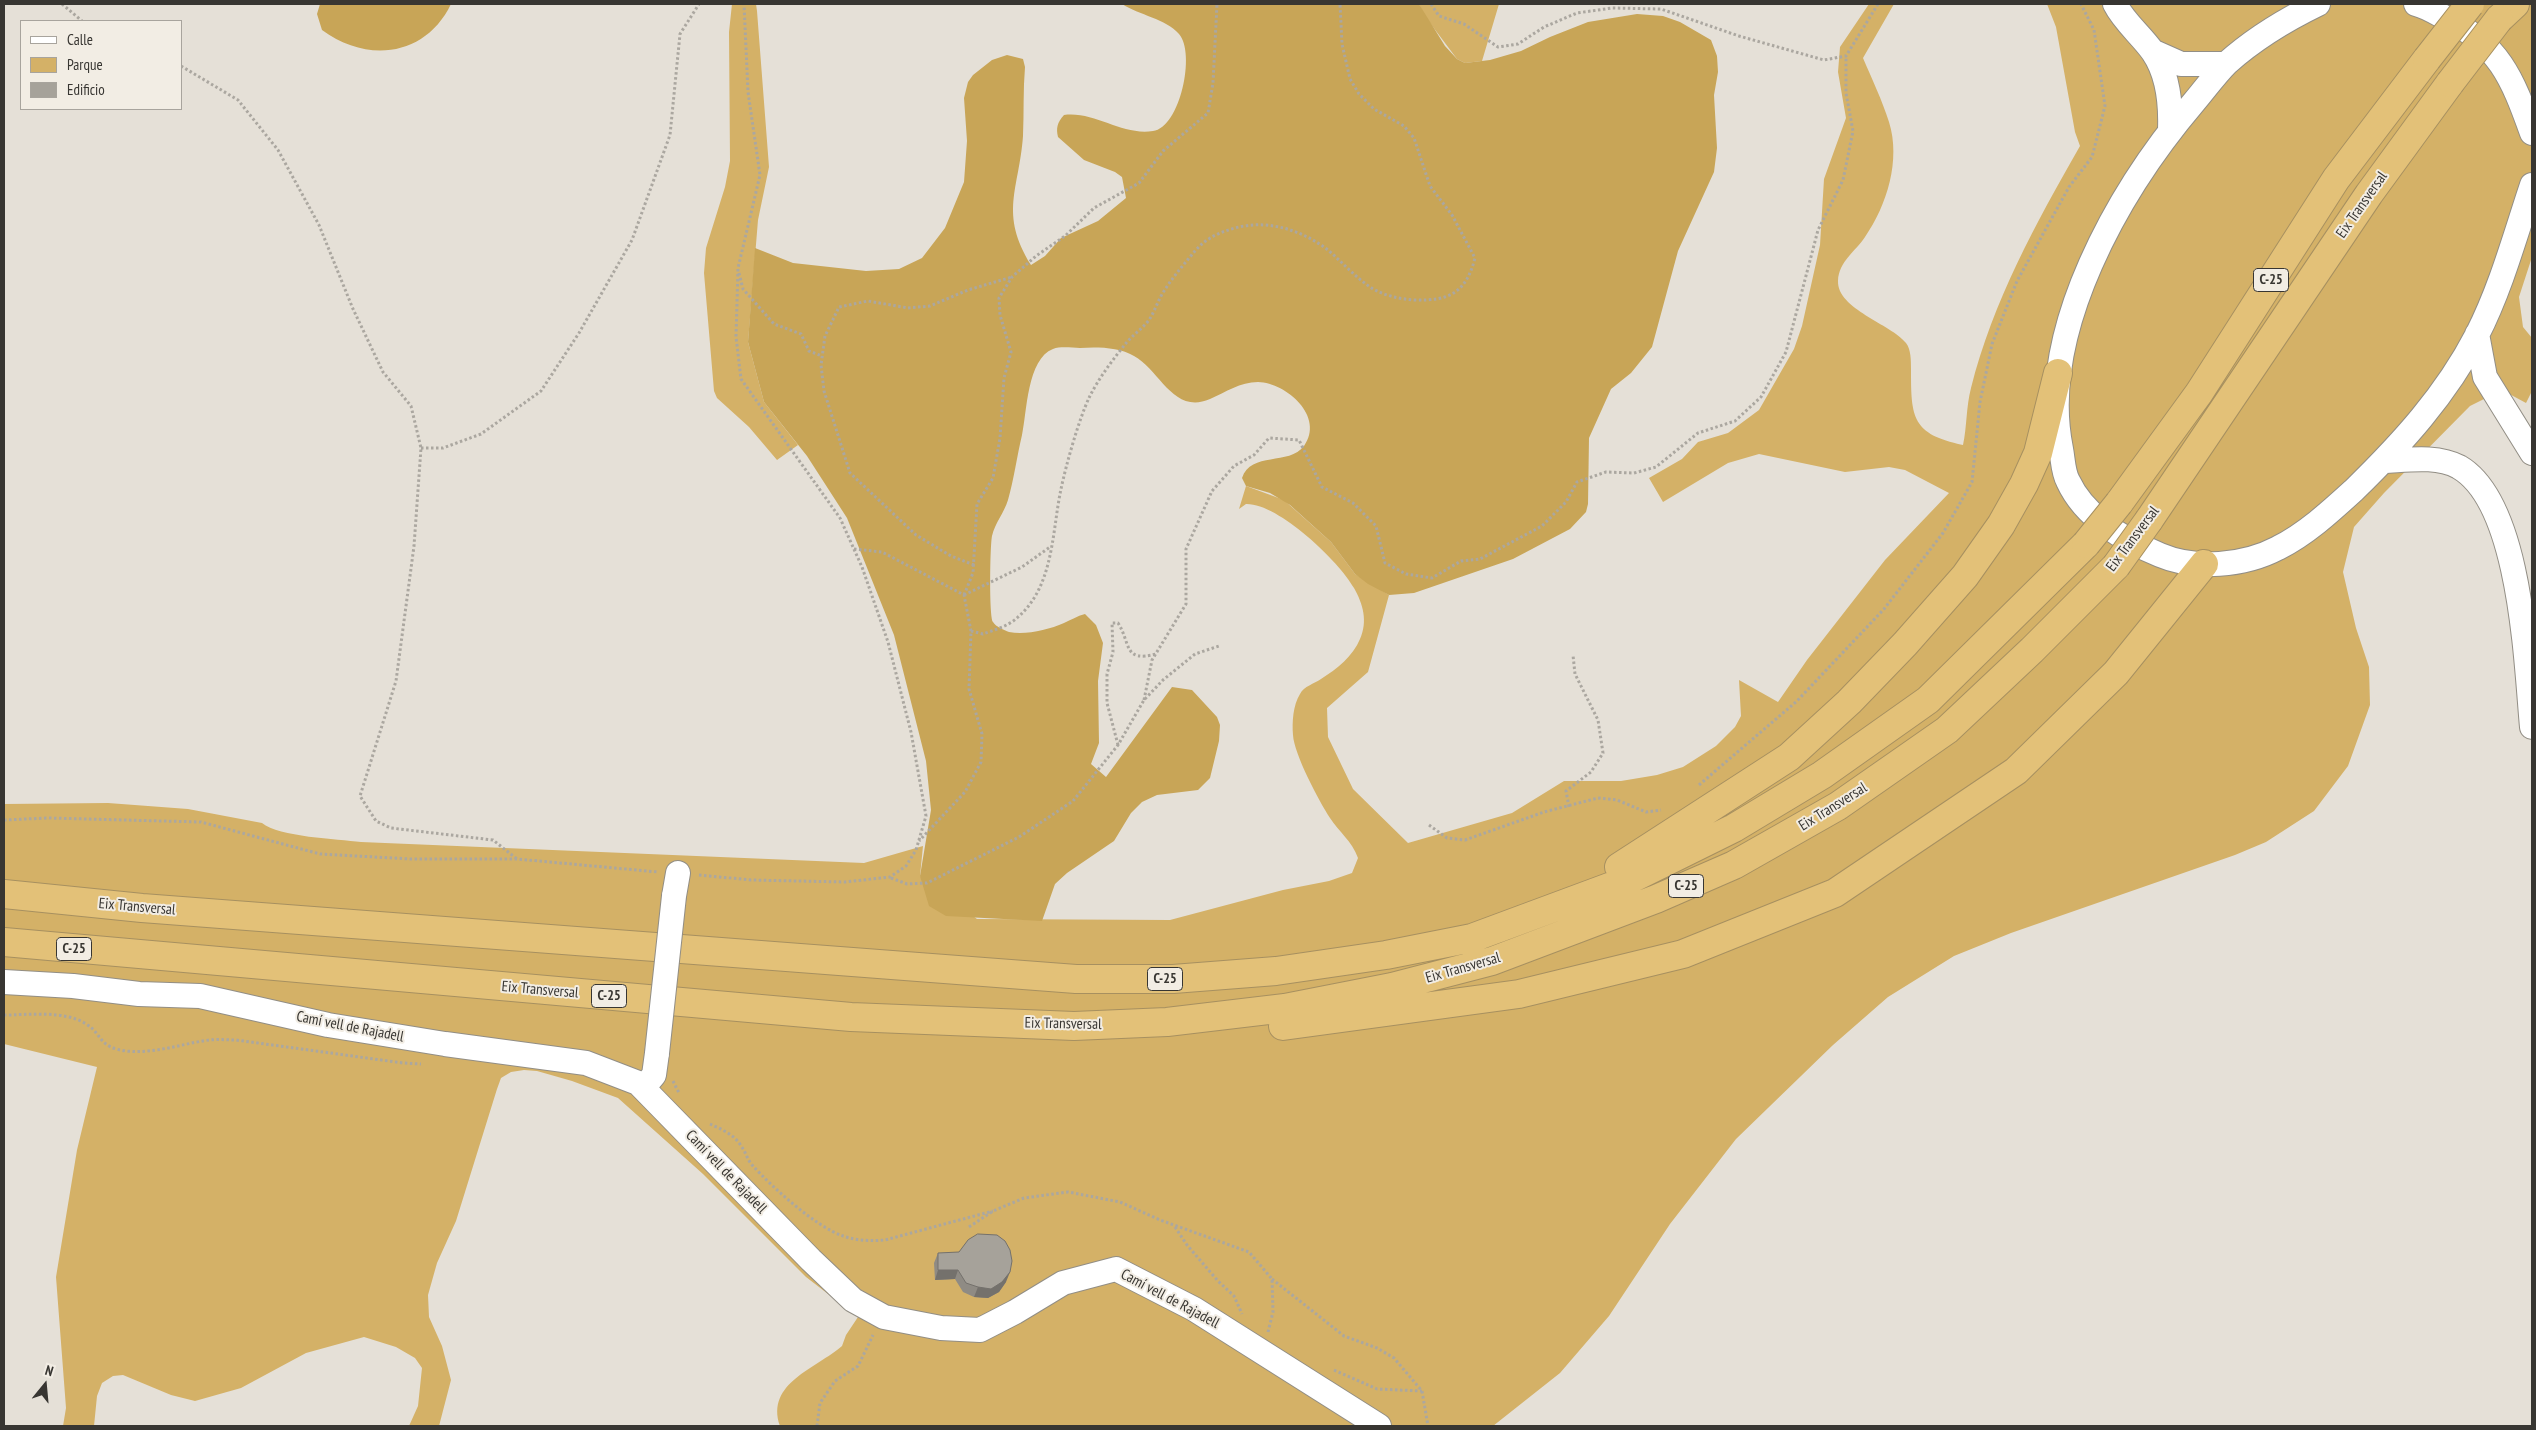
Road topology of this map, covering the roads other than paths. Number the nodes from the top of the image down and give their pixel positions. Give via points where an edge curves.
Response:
1 (2114, 4) edge
2 (2318, 4) edge
3 (2416, 4) edge
4 (2470, 4) edge
5 (2507, 12) edge
6 (2154, 52) junction
7 (2226, 64) junction
8 (2170, 130) junction
9 (2532, 133) edge
10 (2532, 186) edge
11 (2477, 334) junction
12 (2058, 373) junction
13 (2532, 454) edge
14 (2384, 461) junction
15 (2204, 564) junction
16 (2532, 727) edge
17 (676, 885) road end
18 (4, 894) edge
19 (1472, 938) junction
20 (4, 942) edge
21 (4, 982) edge
22 (1167, 1022) junction
23 (652, 1072) junction
24 (1379, 1426) edge

1 - 6 street
2 - 7 street via 2276,25
3 - 9 street via 2462,26 2495,54 2514,84
4 - 19 highway, Eix Transversal / C-25, bridge via 2336,179 2199,394 2119,503 2086,544 1928,700 1822,775 1734,828 1631,879
5 - 22 highway, Eix Transversal / C-25, bridge via 2450,83 2369,194 2116,566 1947,730 1838,806 1734,865 1656,899 1492,961 1382,989 1285,1008
6 - 7 street via 2181,64
6 - 8 street via 2165,77 2171,106
7 - 8 street
8 - 12 street via 2098,246 2072,311
10 - 11 street via 2502,276
11 - 13 street via 2485,377
11 - 14 street via 2440,396
12 - 15 street via 2055,422 2067,480 2087,510 2127,541 2168,558
12 - 19 highway via 2038,453 2000,525 1965,576 1849,702 1789,757 1652,847 1597,880
14 - 15 street via 2325,516 2278,548 2231,562
14 - 16 street via 2427,459 2458,467 2486,492 2501,530 2520,604
15 - 22 highway via 2116,673 2016,772 1835,893 1683,954 1519,994 1260,1029
17 - 23 street, bridge
18 - 19 highway, Eix Transversal / C-25 via 142,908 1076,979 1172,979 1276,971
20 - 22 highway, Eix Transversal / C-25 via 851,1017 1074,1026
21 - 23 street, Camí vell de Rajadell via 200,996 328,1025 586,1063 638,1083
23 - 24 street, Camí vell de Rajadell via 811,1260 854,1300 884,1317 941,1328 980,1330 1063,1282 1116,1269 1194,1309 1269,1341

